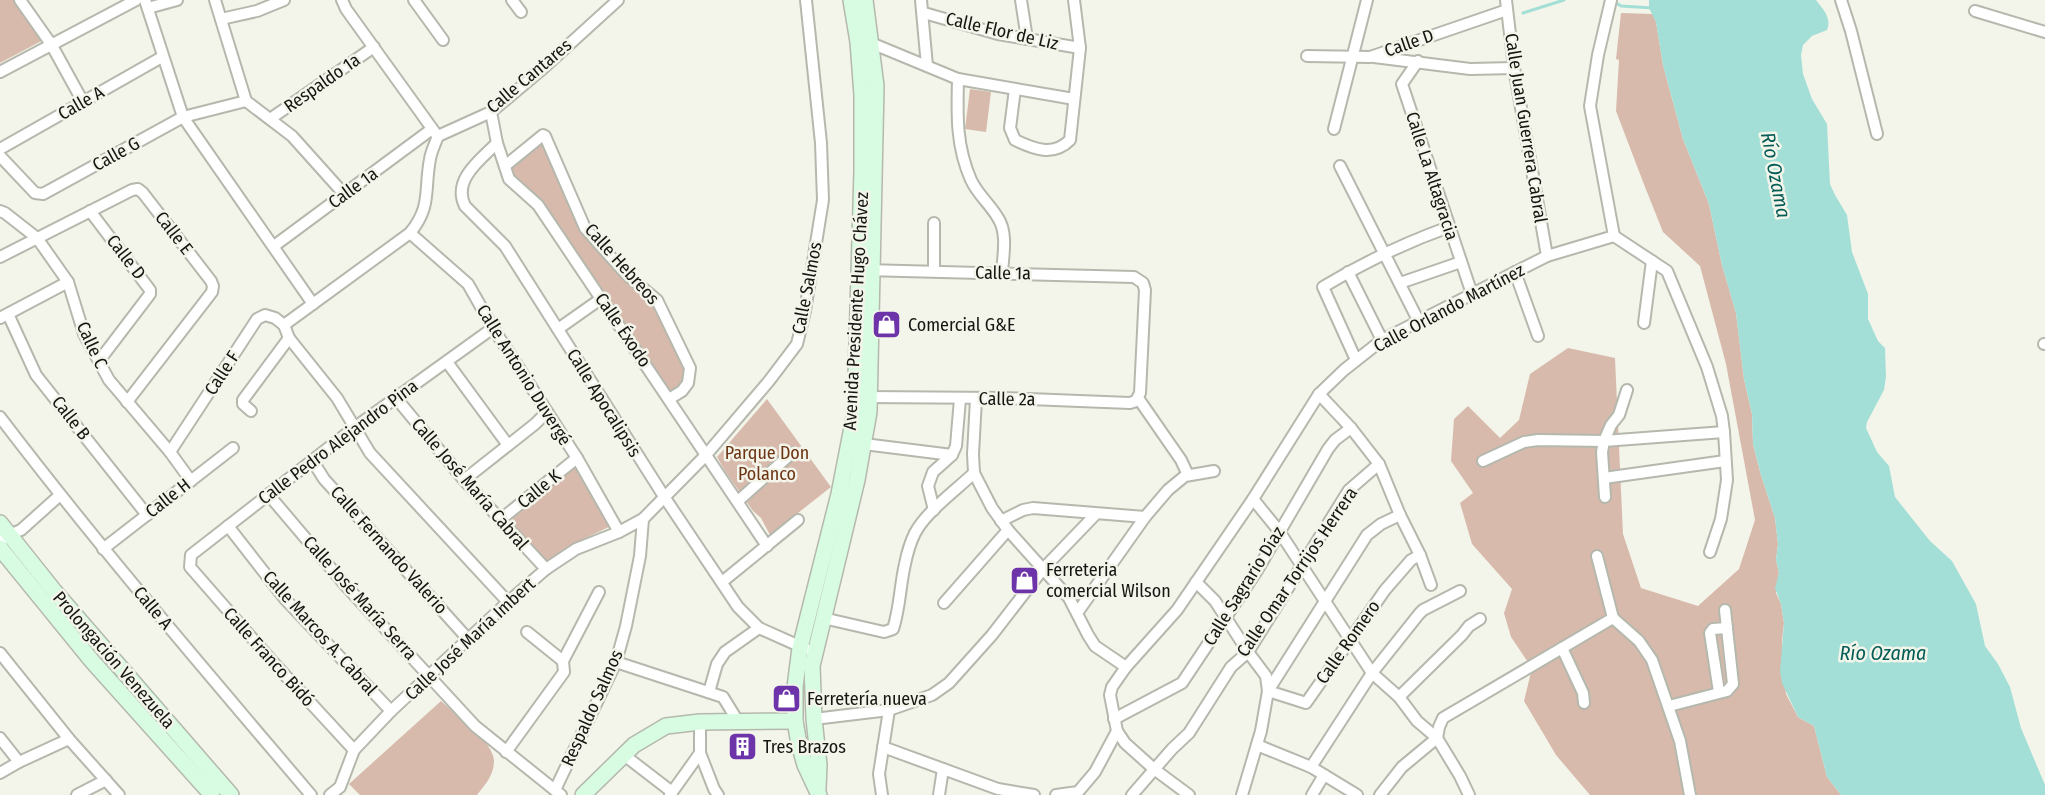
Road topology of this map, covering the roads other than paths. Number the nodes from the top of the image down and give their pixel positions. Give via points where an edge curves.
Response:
1 (20, 0) edge
2 (136, 0) edge
3 (177, 0) edge
4 (215, 0) edge
5 (342, 0) edge
6 (414, 0) edge
7 (512, 0) edge
8 (806, 0) edge
9 (851, 0) edge
10 (865, 0) edge
11 (921, 0) edge
12 (1021, 0) edge
13 (1074, 0) edge
14 (1367, 0) edge
15 (1841, 0) edge
16 (280, 1) edge
17 (614, 1) edge
18 (1611, 3) edge
19 (146, 4) edge
20 (1506, 5) edge
21 (521, 12) dead end
22 (1975, 12) dead end
23 (924, 13) junction
24 (221, 19) junction
25 (2045, 32) edge
26 (1027, 39) junction
27 (443, 40) dead end
28 (865, 42) junction
29 (51, 44) junction
30 (374, 47) junction
31 (1080, 48) junction
32 (1307, 56) dead end
33 (162, 57) junction
34 (1353, 57) junction
35 (1370, 57) junction
36 (1418, 61) junction
37 (927, 66) junction
38 (1514, 68) junction
39 (0, 72) edge
40 (958, 79) junction
41 (1015, 89) junction
42 (1074, 99) junction
43 (246, 101) junction
44 (83, 102) junction
45 (491, 112) junction
46 (183, 117) junction
47 (270, 119) junction
48 (1334, 129) dead end
49 (435, 133) junction
50 (1877, 134) dead end
51 (497, 143) junction
52 (0, 149) edge
53 (0, 156) edge
54 (505, 166) junction
55 (1340, 166) dead end
56 (344, 194) junction
57 (0, 211) edge
58 (90, 211) junction
59 (934, 223) dead end
60 (1449, 227) junction
61 (410, 233) junction
62 (1614, 236) junction
63 (37, 238) junction
64 (274, 246) junction
65 (1384, 253) junction
66 (1547, 256) junction
67 (0, 257) edge
68 (1652, 261) junction
69 (1461, 262) junction
70 (866, 270) junction
71 (934, 271) junction
72 (1348, 272) junction
73 (1515, 272) junction
74 (1002, 273) junction
75 (68, 282) junction
76 (1400, 283) junction
77 (1472, 294) junction
78 (602, 298) junction
79 (313, 304) junction
80 (4, 316) edge
81 (1419, 322) junction
82 (1644, 323) dead end
83 (284, 325) junction
84 (493, 328) junction
85 (558, 329) junction
86 (1538, 336) dead end
87 (289, 338) junction
88 (1382, 340) junction
89 (1356, 360) junction
90 (99, 361) junction
91 (447, 362) junction
92 (1627, 390) dead end
93 (1319, 394) junction
94 (1139, 395) junction
95 (862, 397) junction
96 (396, 398) junction
97 (669, 399) junction
98 (960, 399) junction
99 (976, 399) junction
100 (127, 402) junction
101 (251, 411) dead end
102 (547, 412) junction
103 (0, 417) edge
104 (354, 428) junction
105 (1351, 428) junction
106 (1724, 432) junction
107 (1604, 441) junction
108 (864, 444) junction
109 (508, 445) junction
110 (233, 448) dead end
111 (170, 453) junction
112 (792, 453) dead end
113 (706, 455) junction
114 (952, 455) junction
115 (577, 458) junction
116 (312, 460) junction
117 (1483, 461) dead end
118 (1725, 461) junction
119 (1379, 464) junction
120 (1214, 471) dead end
121 (974, 473) junction
122 (1188, 475) junction
123 (1604, 478) junction
124 (464, 480) junction
125 (191, 481) junction
126 (268, 494) junction
127 (60, 495) junction
128 (1605, 496) dead end
129 (665, 498) junction
130 (1253, 499) junction
131 (738, 501) junction
132 (934, 510) junction
133 (147, 514) junction
134 (1095, 515) junction
135 (1400, 515) junction
136 (1145, 517) junction
137 (643, 519) junction
138 (500, 520) junction
139 (798, 520) dead end
140 (228, 526) junction
141 (1004, 526) junction
142 (1279, 531) junction
143 (619, 532) junction
144 (6, 542) edge
145 (767, 546) junction
146 (104, 549) junction
147 (1710, 552) dead end
148 (1420, 555) junction
149 (1598, 556) dead end
150 (189, 561) joint
151 (1302, 565) junction
152 (546, 569) junction
153 (1043, 569) junction
154 (722, 582) junction
155 (1196, 582) junction
156 (1431, 585) dead end
157 (1460, 591) dead end
158 (599, 592) dead end
159 (1325, 600) junction
160 (508, 602) junction
161 (944, 603) dead end
162 (1725, 610) dead end
163 (1077, 613) junction
164 (1226, 617) junction
165 (824, 618) junction
166 (1612, 618) junction
167 (1480, 619) dead end
168 (759, 628) junction
169 (1727, 628) junction
170 (527, 632) dead end
171 (1350, 638) junction
172 (468, 639) junction
173 (1562, 648) junction
174 (807, 650) junction
175 (1248, 652) junction
176 (0, 653) edge
177 (563, 661) junction
178 (616, 662) junction
179 (1126, 667) junction
180 (1372, 673) junction
181 (429, 675) junction
182 (1268, 691) junction
183 (709, 692) junction
184 (1719, 692) junction
185 (1400, 697) junction
186 (1584, 703) dead end
187 (1669, 706) junction
188 (889, 710) junction
189 (391, 711) junction
190 (814, 719) junction
191 (1114, 719) junction
192 (795, 721) junction
193 (700, 722) junction
194 (740, 723) junction
195 (1117, 731) junction
196 (0, 738) edge
197 (1437, 738) junction
198 (69, 739) junction
199 (1257, 745) junction
200 (883, 747) junction
201 (354, 750) junction
202 (506, 752) junction
203 (700, 753) junction
204 (624, 755) junction
205 (19, 762) junction
206 (812, 765) junction
207 (1311, 767) junction
208 (943, 769) junction
209 (1154, 769) junction
210 (0, 773) edge
211 (1324, 775) junction
212 (106, 780) junction
213 (558, 792) edge
214 (1007, 793) edge
215 (671, 794) edge
216 (815, 794) edge
217 (1078, 794) edge
218 (1134, 794) edge
219 (77, 795) edge
220 (119, 795) edge
221 (212, 795) edge
222 (231, 795) edge
223 (311, 795) edge
224 (330, 795) edge
225 (583, 795) edge
226 (718, 795) edge
227 (882, 795) edge
228 (939, 795) edge
229 (1035, 795) edge
230 (1056, 795) edge
231 (1189, 795) edge
232 (1242, 795) edge
233 (1312, 795) edge
234 (1357, 795) edge
235 (1380, 795) edge
236 (1468, 795) edge
237 (1690, 795) edge

1 - 29 street
2 - 29 street
3 - 19 street
4 - 24 street
5 - 30 street
6 - 27 street
7 - 21 street
8 - 113 street, Calle Salmos via 823,200 805,311 796,344
9 - 28 main road, Avenida Presidente Hugo Chávez
10 - 28 main road, Avenida Presidente Hugo Chávez
11 - 23 street
12 - 26 street
13 - 31 street
14 - 34 street
15 - 50 street
16 - 24 street via 249,14
17 - 45 street, Calle Cantares
18 - 62 street via 1590,106
19 - 33 street
20 - 35 street, Calle D
20 - 38 street, Calle Juan Guerrera Cabral
22 - 25 street
23 - 26 street, Calle Flor de Liz
23 - 37 street
24 - 43 street
26 - 31 street, Calle Flor de Liz
28 - 37 street
28 - 70 main road, Avenida Presidente Hugo Chávez via 876,86
29 - 39 street
29 - 44 street
30 - 47 street, Respaldo 1a
30 - 49 street
31 - 42 street
32 - 34 street, Calle D
33 - 44 street, Calle A
33 - 46 street
34 - 35 street, Calle D
34 - 48 street
35 - 36 street
36 - 38 street via 1470,69
36 - 60 street, Calle La Altagracia via 1402,84
37 - 40 street
38 - 66 street, Calle Juan Guerrera Cabral
40 - 41 street
40 - 74 street via 958,137 970,179 1003,228
41 - 42 street
41 - 42 street via 1011,135 1034,149 1055,150 1070,140
43 - 46 street, Calle G
43 - 47 street
44 - 52 street, Calle A
45 - 49 street, Calle Cantares
45 - 51 street, Calle Éxodo
46 - 53 street, Calle G via 43,194 35,193
46 - 64 street
47 - 56 street via 292,136
49 - 56 street, Calle 1a
49 - 61 street via 424,210
51 - 54 street, Calle Éxodo
51 - 85 street, Calle Apocalipsis via 465,177 461,198 505,246
54 - 78 street, Calle Éxodo via 509,179 538,205
54 - 97 street, Calle Hebreos via 545,136 585,228 626,274 657,300 690,368 688,383
55 - 65 street
56 - 64 street, Calle 1a
57 - 63 street, Calle C
58 - 63 street, Calle E
58 - 90 street, Calle D via 150,290
58 - 100 street, Calle E via 138,189 213,286
59 - 71 street
60 - 65 street
60 - 69 street, Calle La Altagracia
61 - 79 street
61 - 84 street, Calle Antonio Duvergé via 468,284
62 - 66 street, Calle Orlando Martínez
62 - 68 street
63 - 67 street, Calle E
63 - 75 street, Calle C
64 - 79 street
65 - 72 street
65 - 76 street
66 - 73 street, Calle Orlando Martínez
68 - 82 street
68 - 106 street via 1667,271 1707,367
69 - 76 street
69 - 77 street, Calle La Altagracia
70 - 71 street, Calle 1a
70 - 95 main road, Avenida Presidente Hugo Chávez
71 - 74 street, Calle 1a
72 - 88 street
72 - 89 street via 1323,287
73 - 77 street, Calle Orlando Martínez
73 - 86 street
74 - 94 street, Calle 1a via 1134,276 1143,283
75 - 80 street
75 - 90 street, Calle C via 84,334
76 - 81 street
77 - 81 street, Calle Orlando Martínez
78 - 85 street
78 - 97 street, Calle Éxodo
79 - 83 street
80 - 133 street, Calle B via 36,375
81 - 88 street, Calle Orlando Martínez
83 - 87 street
83 - 111 street, Calle F via 265,315 257,319
84 - 91 street, Calle Pedro Alejandro Pina
84 - 102 street, Calle Antonio Duvergé
85 - 129 street, Calle Apocalipsis
87 - 101 street via 243,400
87 - 104 street via 337,398
88 - 89 street, Calle Orlando Martínez
89 - 93 street, Calle Orlando Martínez
90 - 100 street, Calle C
91 - 96 street, Calle Pedro Alejandro Pina
91 - 109 street
92 - 107 street via 1619,416
93 - 105 street
93 - 130 street, Calle Orlando Martínez
94 - 99 street, Calle 2a via 1130,403
94 - 122 street
95 - 98 street, Calle 2a
95 - 108 main road, Avenida Presidente Hugo Chávez
95 - 174 main road, Avenida Presidente Hugo Chávez via 855,412
96 - 104 street, Calle Pedro Alejandro Pina
96 - 124 street, Calle José María Cabral
97 - 113 street, Calle Éxodo
98 - 99 street, Calle 2a
98 - 114 street
99 - 121 street
100 - 111 street, Calle C
102 - 109 street
102 - 115 street, Calle Antonio Duvergé
103 - 127 street, Calle A
104 - 116 street, Calle Pedro Alejandro Pina
104 - 160 street via 370,453
105 - 119 street
105 - 142 street, Calle Sagrario Díaz via 1328,449
106 - 107 street
106 - 118 street
107 - 117 street via 1524,442
107 - 123 street
108 - 114 street
108 - 165 main road, Avenida Presidente Hugo Chávez
109 - 124 street
110 - 125 street, Calle H
111 - 125 street, Calle C
112 - 131 street
113 - 129 street, Calle Salmos
113 - 131 street, Calle Éxodo
114 - 132 street via 933,472 928,486
115 - 138 street, Calle K
115 - 143 street, Calle Antonio Duvergé
116 - 126 street, Calle Pedro Alejandro Pina
116 - 172 street, Calle Fernando Valerio via 324,479
118 - 123 street
118 - 147 street via 1727,480 1721,519
119 - 135 street
119 - 151 street, Calle Omar Torrijos Herrera via 1349,490
120 - 122 street
121 - 132 street
121 - 141 street
122 - 136 street via 1168,490
123 - 128 street
124 - 138 street, Calle José María Cabral
125 - 133 street, Calle H
126 - 140 street, Calle Pedro Alejandro Pina
126 - 181 street, Calle José María Serra
127 - 144 street
127 - 146 street, Calle A
129 - 137 street, Calle Salmos
129 - 154 street, Calle Apocalipsis
130 - 142 street
130 - 155 street, Calle Orlando Martínez
131 - 145 street, Calle Éxodo
132 - 165 street via 910,544 893,628 884,632
133 - 146 street, Calle H
134 - 136 street
134 - 141 street via 1033,508 1023,510
134 - 153 street
135 - 148 street
135 - 159 street via 1367,535
136 - 163 street
137 - 143 street, Calle José María Imbert
137 - 178 street, Respaldo Salmos via 640,556
138 - 152 street, Calle José María Cabral
139 - 145 street
140 - 150 street, Calle Pedro Alejandro Pina via 191,555
140 - 189 street, Calle Marcos A. Cabral via 285,599
141 - 153 street
141 - 161 street
142 - 151 street
142 - 164 street, Calle Sagrario Díaz
143 - 152 street, Calle José María Imbert via 576,549
144 - 221 main road, Prolongación Venezuela via 92,661
144 - 222 main road, Prolongación Venezuela
145 - 154 street
146 - 223 street, Calle A
148 - 156 street
148 - 171 street, Calle Romero via 1385,590
149 - 166 street
150 - 201 street, Calle Franco Bidó via 190,567 257,644
151 - 159 street
151 - 175 street, Calle Omar Torrijos Herrera
152 - 160 street, Calle José María Imbert
153 - 163 street
153 - 188 street via 992,635 948,683 932,695
154 - 168 street, Calle Apocalipsis via 738,608
155 - 164 street
155 - 179 street, Calle Orlando Martínez via 1177,610
157 - 180 street via 1424,610
158 - 177 street
159 - 171 street
159 - 182 street
160 - 172 street, Calle José María Imbert
162 - 169 street
163 - 179 street via 1095,646
164 - 175 street
164 - 191 street, Calle Sagrario Díaz via 1182,683
165 - 174 main road, Avenida Presidente Hugo Chávez
166 - 173 street
166 - 187 street via 1646,650
167 - 185 street
168 - 174 street, Calle Apocalipsis
168 - 183 street via 725,652
169 - 184 street via 1733,684 1727,691
169 - 184 street via 1710,633
170 - 177 street
171 - 180 street
171 - 182 street, Calle Romero via 1306,702
172 - 181 street, Calle José María Imbert
173 - 186 street
173 - 197 street via 1443,718
174 - 190 main road, Avenida Presidente Hugo Chávez via 812,666
174 - 192 main road, Avenida Presidente Hugo Chávez via 796,676
175 - 182 street via 1266,676
175 - 209 street, Calle Omar Torrijos Herrera via 1232,667 1190,733
176 - 198 street
177 - 202 street via 564,672
178 - 183 street
178 - 213 street, Respaldo Salmos
179 - 191 street, Calle Orlando Martínez via 1110,695
180 - 185 street
180 - 207 street
181 - 189 street, Calle José María Imbert
181 - 202 street, Calle José María Serra via 475,726
182 - 199 street
183 - 194 street via 723,698
184 - 187 street
185 - 197 street via 1417,721
187 - 237 street
188 - 190 street
188 - 200 street
189 - 201 street, Calle José María Imbert
190 - 206 main road, Avenida Presidente Hugo Chávez
191 - 195 street, Calle Orlando Martínez
192 - 194 main road
192 - 206 main road, Avenida Presidente Hugo Chávez
193 - 194 main road
193 - 203 street
193 - 204 main road via 666,726
195 - 209 street
195 - 217 street
196 - 205 street
197 - 235 street via 1402,767
197 - 236 street
198 - 205 street
198 - 212 street
199 - 207 street
199 - 232 street
200 - 208 street
200 - 227 street via 879,774
201 - 224 street, Calle José María Imbert via 340,787
202 - 213 street, Calle José María Serra
203 - 215 street
203 - 226 street
204 - 215 street
204 - 225 main road
205 - 210 street
206 - 216 main road, Avenida Presidente Hugo Chávez
207 - 211 street
208 - 214 street
208 - 228 street
209 - 218 street, Calle Omar Torrijos Herrera
209 - 231 street
211 - 233 street
211 - 234 street
212 - 219 street
212 - 220 street
214 - 229 street
217 - 230 street

